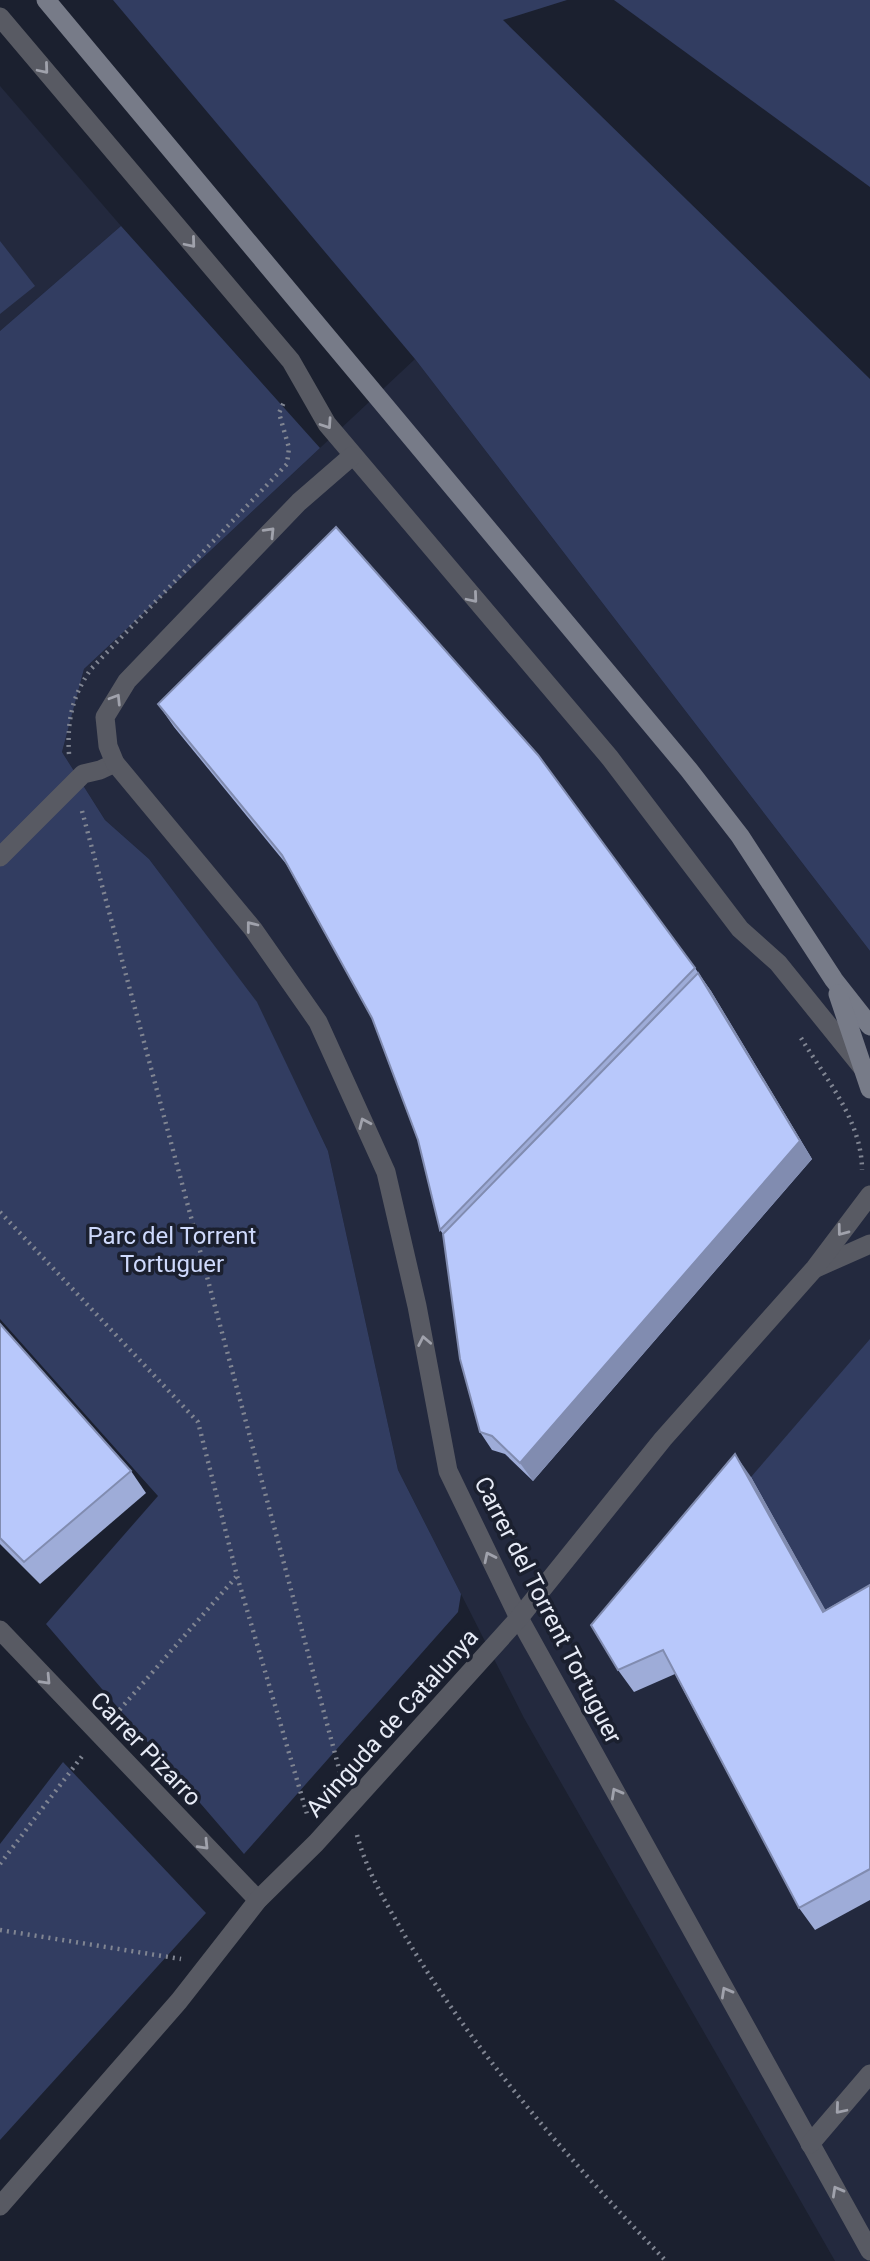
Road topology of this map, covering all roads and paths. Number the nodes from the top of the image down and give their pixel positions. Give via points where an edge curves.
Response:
1 (46, 0) edge
2 (0, 17) edge
3 (289, 393) dead end
4 (352, 456) junction
5 (115, 763) junction
6 (75, 782) junction
7 (0, 857) edge
8 (834, 980) junction
9 (870, 1026) edge
10 (800, 1036) dead end
11 (862, 1068) junction
12 (870, 1089) edge
13 (869, 1196) edge
14 (0, 1212) edge
15 (870, 1244) edge
16 (816, 1268) junction
17 (519, 1618) junction
18 (0, 1630) edge
19 (349, 1805) junction
20 (316, 1843) junction
21 (258, 1900) junction
22 (0, 1930) edge
23 (209, 1964) junction
24 (870, 2074) edge
25 (810, 2144) junction
26 (0, 2206) edge
27 (870, 2251) edge
28 (666, 2261) edge

1 - 8 main road via 689,770 740,835
2 -> 4 street via 291,360 327,425
3 - 6 path via 279,413 289,448 287,464 76,689 67,726
5 -> 4 street via 105,717 127,681 299,502
4 -> 11 street via 610,758 740,929 778,963
5 - 6 street via 83,774
17 -> 5 street, Carrer del Torrent Tortuguer via 448,1471 386,1172 318,1022 253,929
6 - 7 street
6 - 19 path
8 - 9 main road
8 - 11 main road
10 - 13 path via 856,1128
11 - 12 main road
13 -> 16 street, Avinguda de Catalunya
14 - 20 path via 198,1422 237,1576
15 - 16 street, Avinguda de Catalunya
16 - 17 street, Avinguda de Catalunya via 663,1439
17 - 19 street, Avinguda de Catalunya
25 -> 17 street, Carrer del Torrent Tortuguer
18 -> 21 street, Carrer Pizarro
19 - 20 street, Avinguda de Catalunya
19 - 28 path via 365,1864 435,1987 523,2099
20 - 21 street, Avinguda de Catalunya
21 - 23 street, Avinguda de Catalunya
22 - 23 path
23 - 26 street, Avinguda de Catalunya
24 -> 25 street
27 -> 25 street, Carrer del Torrent Tortuguer

